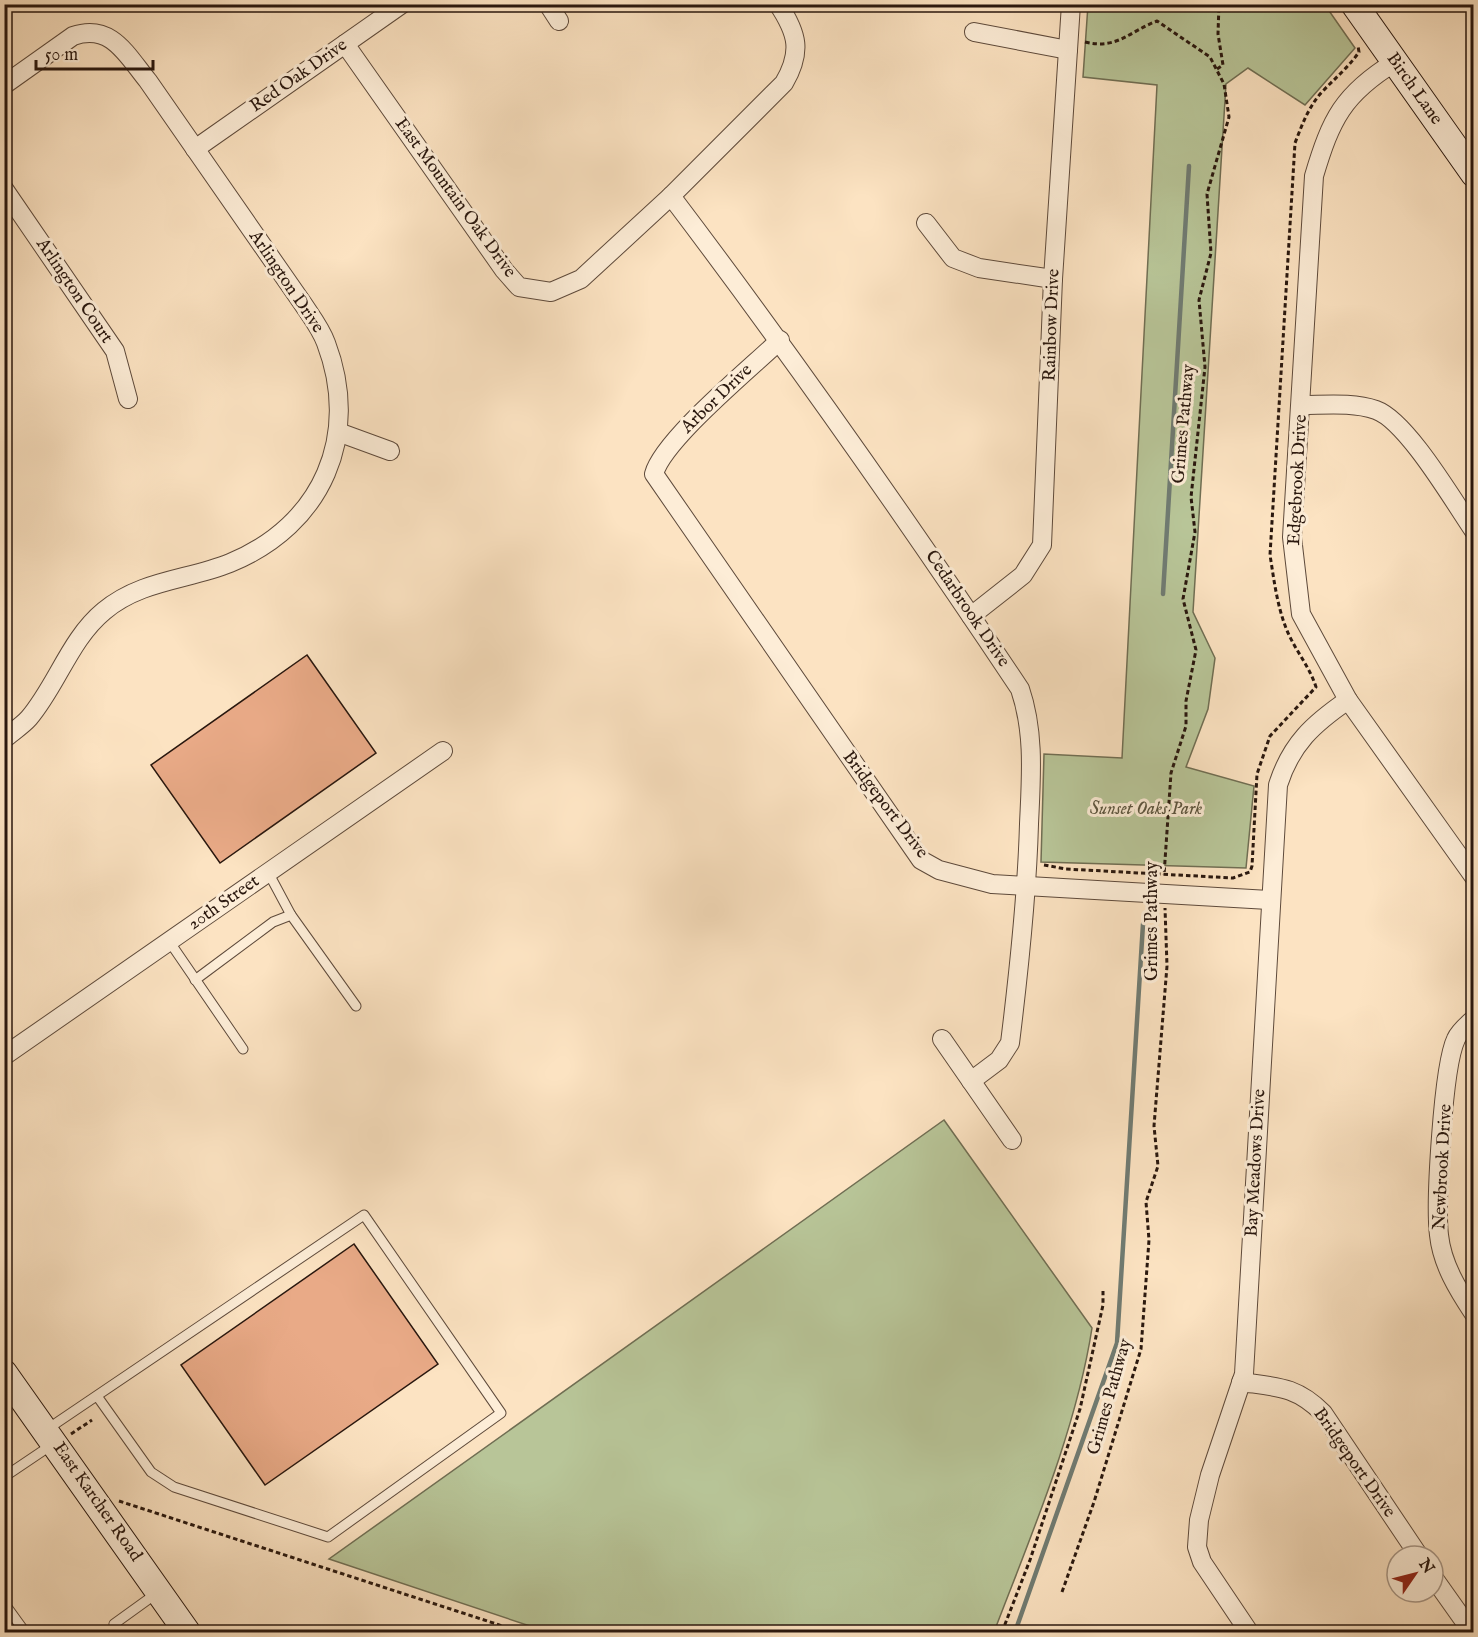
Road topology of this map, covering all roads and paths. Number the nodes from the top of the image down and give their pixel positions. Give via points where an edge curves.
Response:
1 (402, 4) edge
2 (548, 4) edge
3 (778, 4) edge
4 (1071, 4) edge
5 (1219, 4) edge
6 (1354, 4) edge
7 (559, 21) dead end
8 (974, 32) dead end
9 (1356, 39) dead end
10 (345, 44) junction
11 (1077, 48) junction
12 (1395, 62) junction
13 (1217, 69) junction
14 (4, 85) edge
15 (195, 148) junction
16 (1473, 174) edge
17 (4, 189) edge
18 (671, 196) junction
19 (926, 223) dead end
20 (1053, 279) junction
21 (780, 340) junction
22 (128, 399) dead end
23 (1302, 405) junction
24 (338, 432) junction
25 (390, 451) dead end
26 (657, 461) joint
27 (1473, 531) edge
28 (972, 616) junction
29 (1348, 700) junction
30 (4, 739) edge
31 (443, 751) dead end
32 (1039, 858) dead end
33 (268, 872) junction
34 (1164, 874) junction
35 (1473, 877) edge
36 (1027, 887) junction
37 (1162, 893) junction
38 (1269, 900) junction
39 (291, 915) junction
40 (169, 941) junction
41 (195, 980) junction
42 (356, 1006) dead end
43 (1473, 1018) edge
44 (942, 1039) dead end
45 (243, 1049) dead end
46 (4, 1056) edge
47 (971, 1082) junction
48 (1012, 1140) dead end
49 (1103, 1291) dead end
50 (1473, 1314) edge
51 (4, 1373) edge
52 (1241, 1382) junction
53 (97, 1396) junction
54 (51, 1437) junction
55 (4, 1477) edge
56 (99, 1504) junction
57 (1411, 1544) edge
58 (159, 1592) junction
59 (1062, 1593) dead end
60 (1445, 1593) edge
61 (4, 1603) edge
62 (1246, 1631) edge
63 (25, 1632) edge
64 (119, 1632) edge
65 (187, 1632) edge
66 (521, 1632) edge
67 (1002, 1632) edge
68 (1472, 1632) edge

1 - 10 street, Red Oak Drive
2 - 7 street
3 - 18 street, East Mountain Oak Drive via 794,35 794,66 784,83
4 - 11 street, Rainbow Drive
5 - 13 path, Grimes Pathway via 1218,34 1224,65
6 - 12 street, Birch Lane
8 - 11 street
9 - 34 path via 1359,52 1320,94 1295,143 1281,357 1270,555 1276,597 1287,630 1316,687 1270,736 1257,774 1250,872 1233,878
10 - 15 street, Red Oak Drive
10 - 18 street, East Mountain Oak Drive via 519,287 550,292 582,279
11 - 13 path, Grimes Pathway via 1119,42 1157,21 1210,57
11 - 20 street, Rainbow Drive
12 - 16 street, Birch Lane
12 - 23 street, Edgebrook Drive via 1370,78 1343,107 1327,132 1314,176
13 - 34 path, Grimes Pathway via 1224,84 1229,117 1207,194 1211,253 1199,300 1205,367 1191,497 1196,532 1183,599 1196,650 1185,726 1171,773
14 - 15 street, Arlington Drive via 73,36 98,32 124,51
15 - 24 street, Arlington Drive via 326,340 336,375
17 - 22 street, Arlington Court via 115,351
18 - 21 street, Cedarbrook Drive
19 - 20 street via 953,258 979,268
20 - 28 street, Rainbow Drive via 1042,545 1023,575
21 - 26 street, Arbor Drive
21 - 28 street, Cedarbrook Drive
23 - 27 street via 1377,410 1399,426
23 - 29 street, Edgebrook Drive via 1292,537 1296,590 1301,614
24 - 25 street
24 - 30 street, Arlington Drive via 332,462 297,517 245,556 147,585 105,610 86,628 28,718
26 - 36 street, Bridgeport Drive via 654,474 921,860 949,873 992,884
28 - 36 street, Cedarbrook Drive via 1020,688 1028,712 1032,751
29 - 35 street, Edgebrook Drive
29 - 38 street, Bay Meadows Drive via 1299,741 1285,762 1278,785
31 - 33 street, 20th Street
32 - 34 path via 1044,865 1066,869
33 - 39 lane
33 - 40 street, 20th Street
34 - 37 path, Grimes Pathway
36 - 37 street, Bridgeport Drive
36 - 47 street, Cedarbrook Drive via 1010,1043 999,1060
37 - 38 street, Bridgeport Drive
37 - 59 path, Grimes Pathway via 1167,966 1154,1126 1158,1166 1146,1202 1149,1240 1141,1349
38 - 52 street, Bay Meadows Drive via 1255,1194
39 - 41 lane via 273,922
39 - 42 lane
40 - 41 lane
40 - 46 street, 20th Street
41 - 45 lane
43 - 50 street, Newbrook Drive via 1456,1039 1449,1065 1438,1187 1438,1235 1443,1255
44 - 47 street
47 - 48 street
49 - 67 path via 1080,1409
51 - 54 street, East Karcher Road
52 - 57 street, Bridgeport Drive via 1293,1390 1312,1401
52 - 62 street, Bay Meadows Drive via 1210,1475 1197,1547 1202,1562
53 - 53 lane via 152,1472 174,1487 328,1537 501,1413 364,1215
53 - 54 lane
54 - 55 lane
54 - 56 street, East Karcher Road
56 - 58 street, East Karcher Road
56 - 66 path via 109,1498
58 - 64 lane via 114,1624
58 - 65 street, East Karcher Road
60 - 68 street
61 - 63 lane

